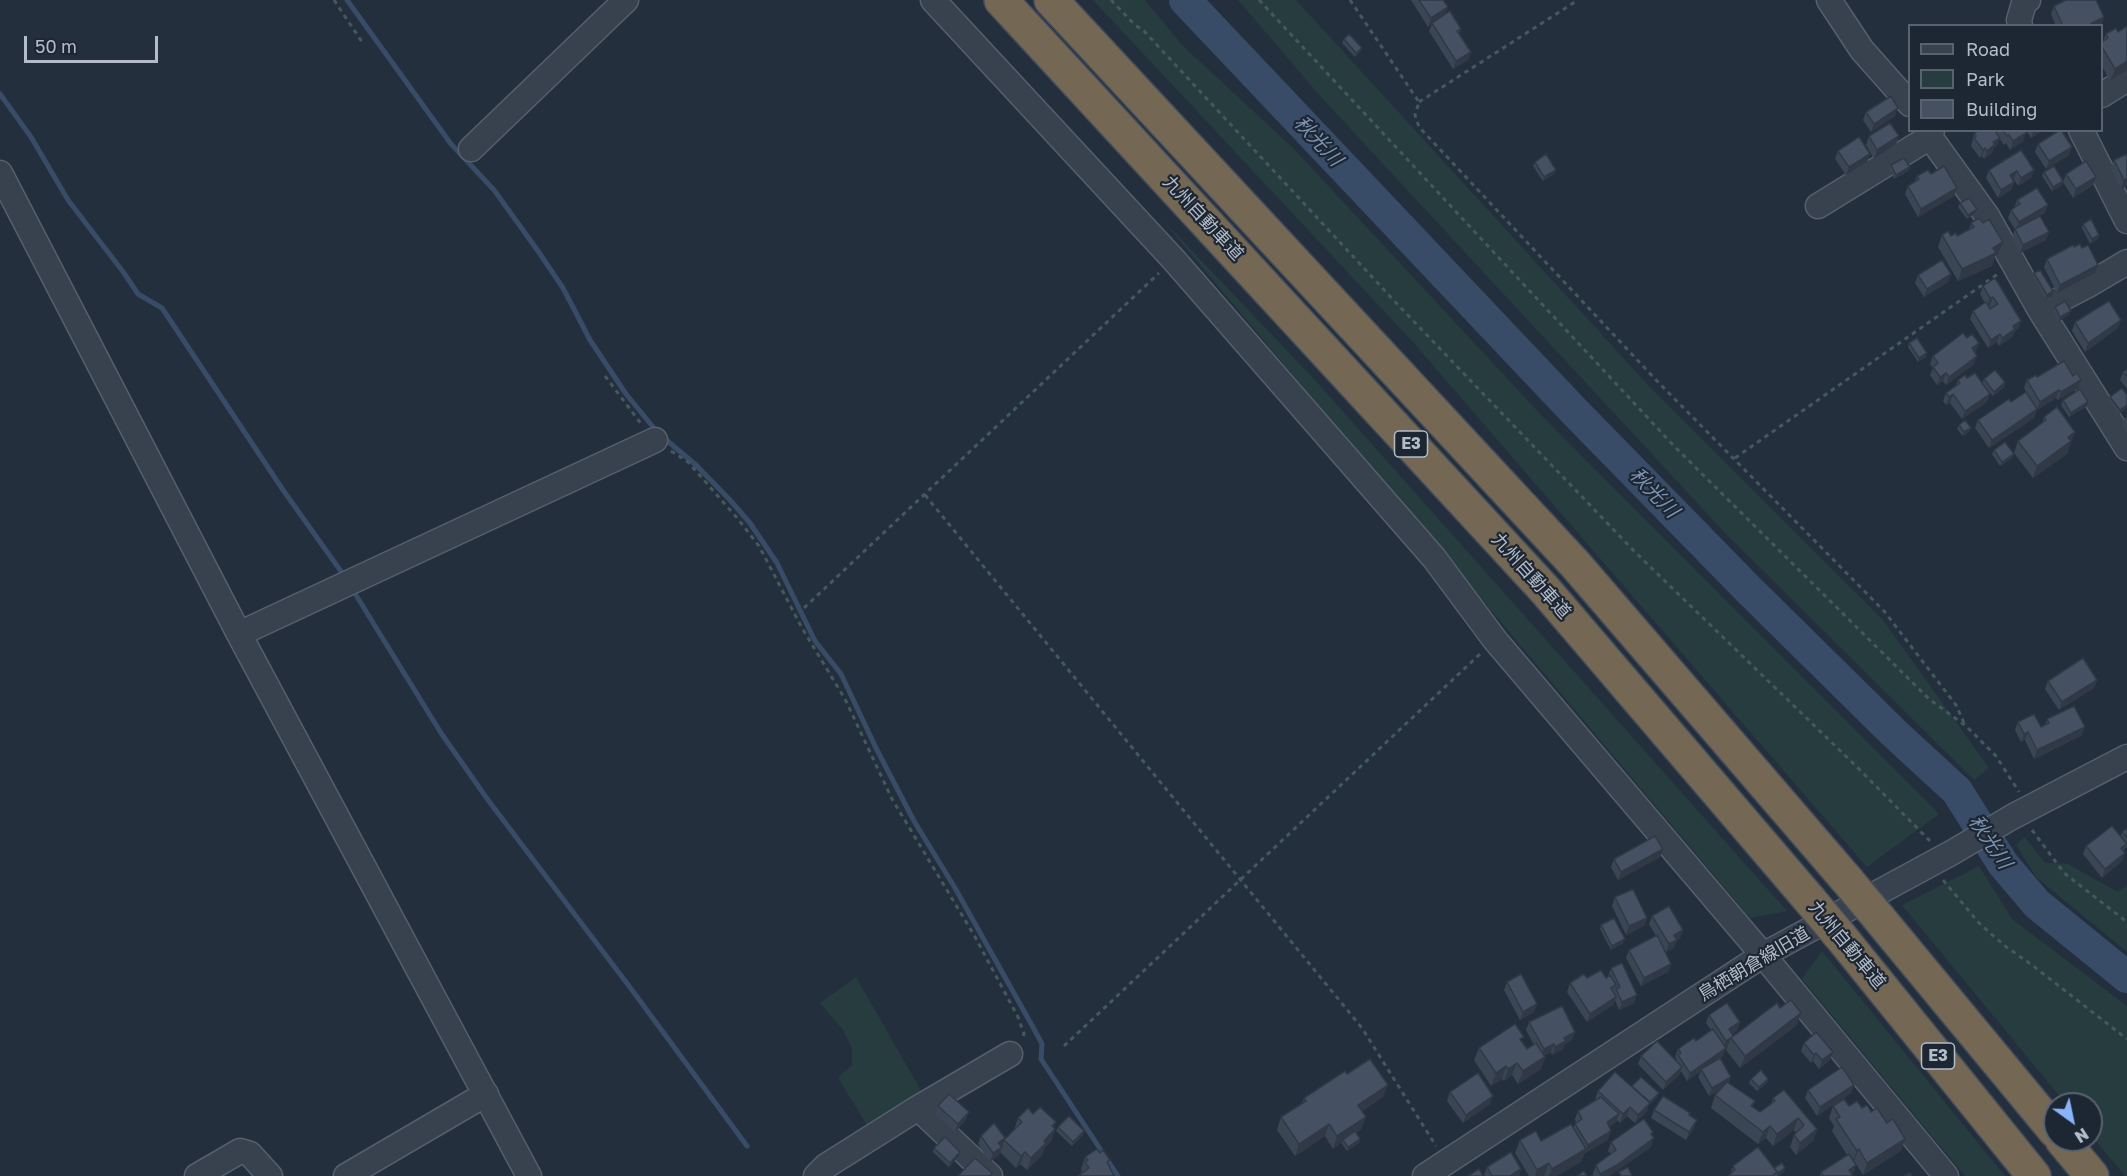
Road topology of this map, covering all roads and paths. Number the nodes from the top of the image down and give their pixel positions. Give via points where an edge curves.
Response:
1 (334, 0) edge
2 (626, 0) edge
3 (933, 0) edge
4 (1000, 0) edge
5 (1051, 0) edge
6 (1111, 0) edge
7 (1259, 0) edge
8 (1350, 0) edge
9 (1578, 0) edge
10 (1829, 0) edge
11 (2028, 0) edge
12 (2020, 24) edge
13 (364, 45) dead end
14 (2127, 79) edge
15 (2103, 94) edge
16 (1419, 102) junction
17 (1908, 102) edge
18 (2082, 132) edge
19 (1931, 134) edge
20 (471, 149) dead end
21 (0, 173) edge
22 (1818, 206) dead end
23 (2127, 221) edge
24 (1174, 260) junction
25 (2014, 262) junction
26 (2127, 262) edge
27 (2040, 310) junction
28 (605, 376) dead end
29 (655, 440) junction
30 (2127, 448) edge
31 (1735, 458) junction
32 (925, 495) junction
33 (804, 608) dead end
34 (240, 634) junction
35 (1495, 640) junction
36 (1966, 726) junction
37 (2127, 757) edge
38 (2021, 812) junction
39 (1942, 858) junction
40 (1240, 880) junction
41 (2127, 922) edge
42 (1763, 955) junction
43 (2127, 1039) edge
44 (1064, 1046) dead end
45 (1010, 1054) joint
46 (486, 1094) junction
47 (918, 1108) junction
48 (2043, 1116) edge
49 (2072, 1152) edge
50 (1446, 1162) junction
51 (196, 1176) edge
52 (270, 1176) edge
53 (346, 1176) edge
54 (529, 1176) edge
55 (816, 1176) edge
56 (990, 1176) edge
57 (1425, 1176) edge
58 (1946, 1176) edge
59 (2034, 1176) edge
60 (2092, 1176) edge

1 - 13 path
2 - 20 street
3 - 24 street
4 - 59 highway, 九州自動車道 / E3, bridge via 1545,590 1841,937
5 - 48 highway, 九州自動車道 / E3, bridge via 1575,564 1847,880
6 - 39 path via 1635,552 1856,765
7 - 36 path via 1674,446 1929,699
8 - 16 path
9 - 16 path
10 - 17 street via 1862,50
11 - 12 street
14 - 15 street
16 - 31 path via 1415,116 1419,127 1657,381
18 - 23 street
19 - 22 street
19 - 25 street
21 - 34 street
24 - 32 path
24 - 35 street via 1434,558
25 - 27 street
25 - 31 path
26 - 27 street
27 - 30 street
28 - 29 path
29 - 34 street
29 - 45 path via 688,462 759,546 845,699 892,799 1018,1017 1024,1034
31 - 36 path via 1884,611 1956,705
32 - 33 path
32 - 40 path
34 - 46 street
35 - 40 path
35 - 42 street
36 - 38 path via 1996,756
37 - 38 street, 鳥栖朝倉線旧道
38 - 39 street, 鳥栖朝倉線旧道
38 - 41 path via 2064,873
39 - 42 street, 鳥栖朝倉線旧道
39 - 43 path via 1979,923
40 - 44 path
40 - 50 path via 1362,1028
42 - 50 street, 鳥栖朝倉線旧道
42 - 58 street
45 - 47 street
46 - 53 street
46 - 54 street
47 - 55 street
47 - 56 street
49 - 60 highway
50 - 57 street, 鳥栖朝倉線旧道
51 - 52 street via 240,1151 250,1154

